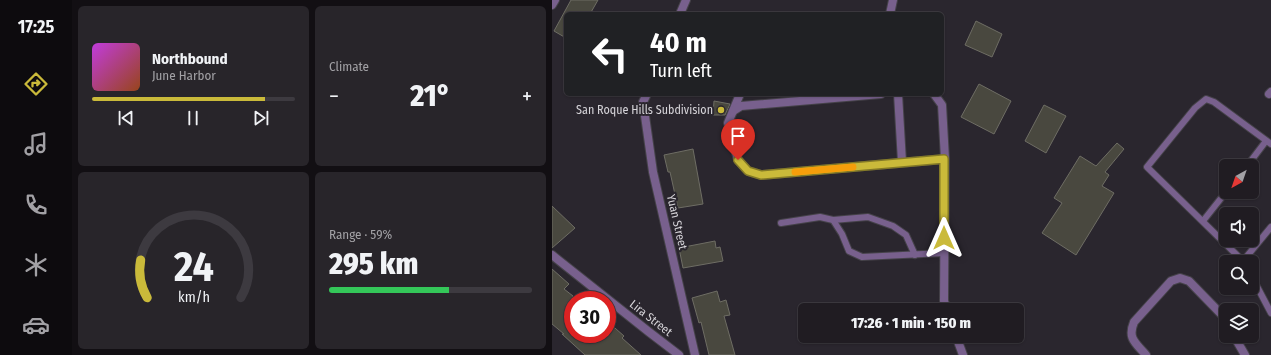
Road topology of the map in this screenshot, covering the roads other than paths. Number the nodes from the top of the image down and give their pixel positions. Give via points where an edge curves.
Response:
1 (555, 0) edge
2 (686, 0) edge
3 (893, 0) edge
4 (552, 5) edge
5 (681, 12) edge
6 (890, 12) edge
7 (646, 96) edge
8 (739, 96) edge
9 (858, 96) edge
10 (898, 96) edge
11 (935, 96) edge
12 (731, 113) junction
13 (1269, 142) edge
14 (944, 159) junction
15 (1253, 159) edge
16 (902, 162) junction
17 (1220, 199) edge
18 (833, 220) junction
19 (1203, 221) junction
20 (781, 223) dead end
21 (1271, 227) edge
22 (944, 253) junction
23 (552, 255) edge
24 (916, 255) junction
25 (1238, 255) edge
26 (1249, 255) edge
27 (1259, 290) edge
28 (945, 303) edge
29 (1219, 312) edge
30 (1271, 313) edge
31 (959, 343) edge
32 (1238, 343) edge
33 (679, 355) edge
34 (695, 355) edge
35 (963, 355) edge
36 (1146, 355) edge
37 (1245, 355) edge

1 - 4 street
2 - 5 street
3 - 6 street
7 - 34 street, Yuan Street via 643,102 653,172
8 - 12 street
9 - 12 street via 741,106
10 - 16 street
11 - 14 street via 942,105
12 - 16 street via 728,123 738,160 748,171 761,175
13 - 15 lane
13 - 19 lane via 1214,102 1206,99 1195,108 1147,168
14 - 16 street
14 - 22 street
17 - 19 lane
18 - 20 lane via 820,217
18 - 24 lane via 868,216 893,226 906,235
18 - 24 lane via 849,252 862,257
19 - 25 lane
21 - 26 lane
22 - 24 lane
22 - 28 street
23 - 33 street, Lira Street
27 - 30 lane
29 - 36 street via 1189,282 1180,278 1172,281 1134,322 1130,331 1131,337
31 - 35 street
32 - 37 street

